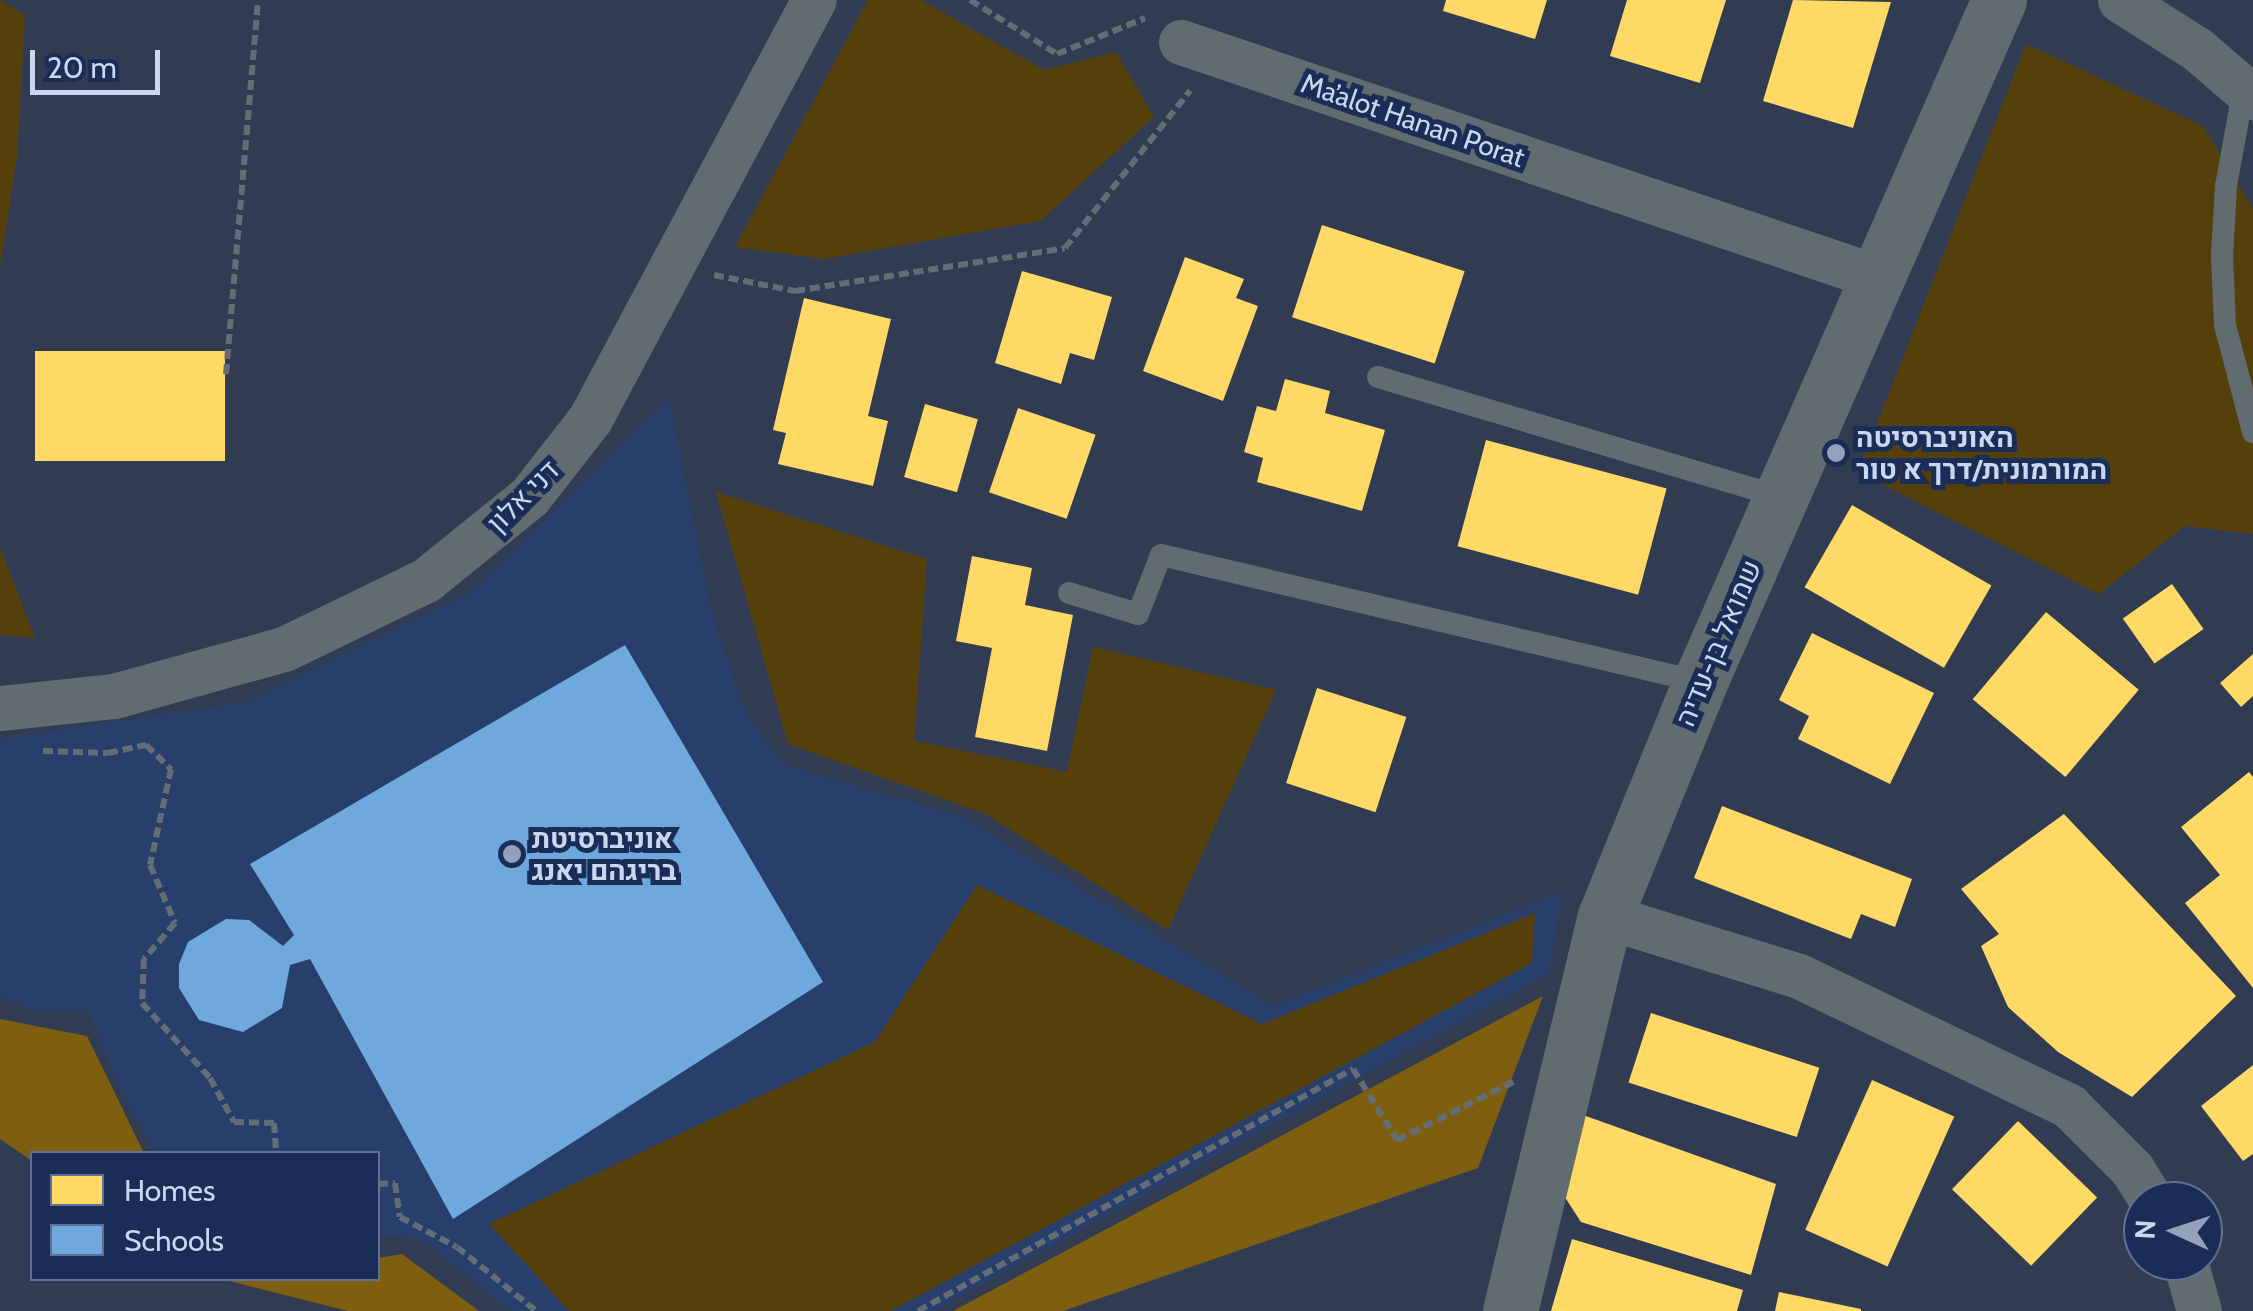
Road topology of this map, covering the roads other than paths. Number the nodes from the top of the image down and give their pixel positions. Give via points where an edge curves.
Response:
1 (814, 0) edge
2 (1999, 0) edge
3 (2120, 0) edge
4 (1200, 48) road end
5 (2249, 91) edge
6 (1880, 278) junction
7 (1378, 377) dead end
8 (2253, 432) edge
9 (1781, 497) junction
10 (1070, 594) dead end
11 (1700, 682) junction
12 (0, 708) edge
13 (1605, 916) junction
14 (2139, 1181) edge
15 (2191, 1281) edge
16 (1510, 1311) edge
17 (2199, 1311) edge

1 - 12 street, דני אלון via 590,420 529,497 426,580 362,616 217,672 114,696
2 - 6 street, שמואל בן-עדיה
3 - 5 street
4 - 6 street, Ma’alot Hanan Porat
5 - 8 lane via 2226,186 2222,256 2225,325
6 - 9 street, שמואל בן-עדיה
7 - 9 lane
9 - 11 street, שמואל בן-עדיה
10 - 11 lane via 1138,614 1161,555
11 - 13 street, שמואל בן-עדיה
13 - 14 street via 1799,976 2052,1097 2069,1106
13 - 16 street, שמואל בן-עדיה
15 - 17 street

